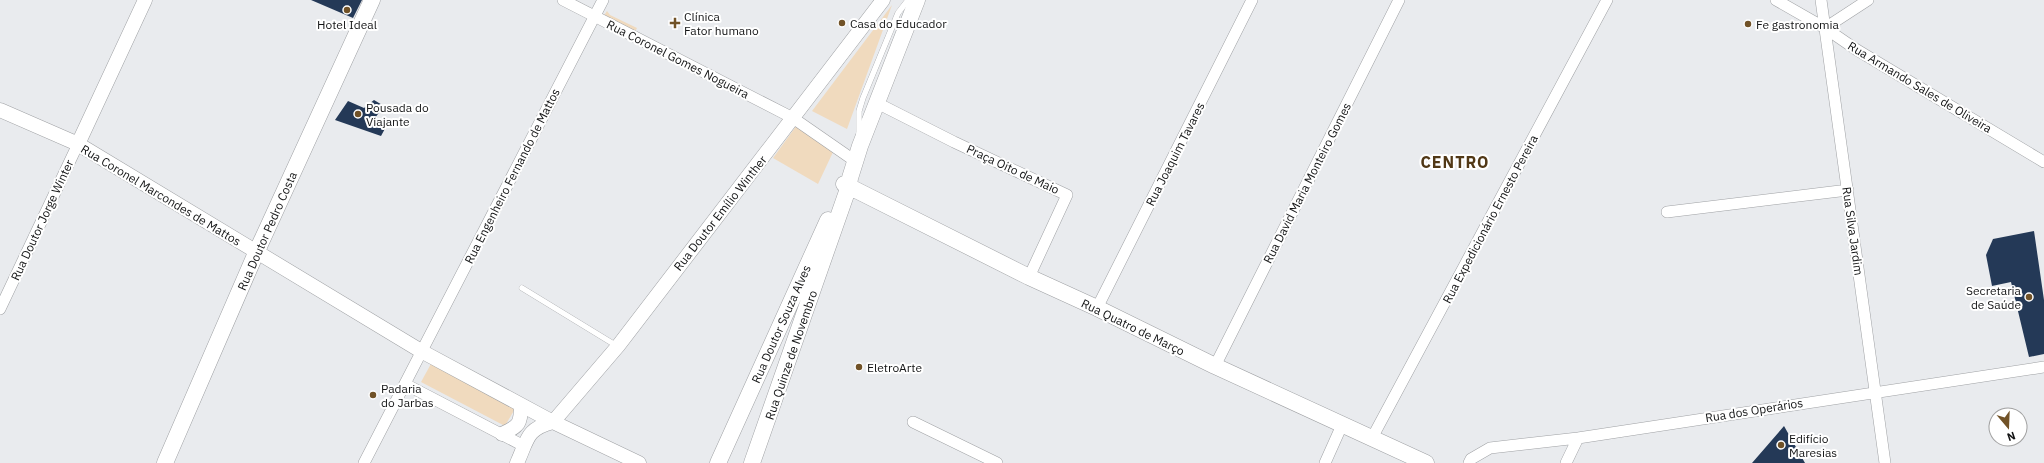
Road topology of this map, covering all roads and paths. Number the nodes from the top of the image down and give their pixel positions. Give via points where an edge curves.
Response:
1 (145, 0) edge
2 (372, 0) edge
3 (563, 0) edge
4 (603, 0) edge
5 (882, 0) edge
6 (908, 0) edge
7 (917, 0) edge
8 (1252, 0) edge
9 (1399, 0) edge
10 (1607, 0) edge
11 (1776, 0) edge
12 (1821, 0) edge
13 (1868, 0) edge
14 (595, 16) junction
15 (1825, 28) junction
16 (877, 103) junction
17 (0, 110) edge
18 (793, 118) junction
19 (78, 144) junction
20 (858, 154) junction
21 (2044, 162) edge
22 (848, 183) junction
23 (1848, 190) junction
24 (1667, 212) dead end
25 (256, 253) junction
26 (1029, 277) junction
27 (522, 288) dead end
28 (1097, 308) junction
29 (0, 309) edge
30 (618, 346) junction
31 (421, 351) junction
32 (1215, 366) junction
33 (2044, 367) edge
34 (405, 384) junction
35 (1875, 391) junction
36 (520, 405) junction
37 (553, 422) junction
38 (913, 422) dead end
39 (1342, 425) junction
40 (502, 434) junction
41 (1372, 438) junction
42 (1578, 438) junction
43 (524, 446) junction
44 (165, 463) edge
45 (364, 463) edge
46 (517, 463) edge
47 (639, 463) edge
48 (718, 463) edge
49 (752, 463) edge
50 (997, 463) edge
51 (1324, 463) edge
52 (1426, 463) edge
53 (1469, 463) edge
54 (1566, 463) edge
55 (1885, 463) edge

1 - 19 street, Rua Doutor Jorge Winter
2 - 25 main road, Rua Doutor Pedro Costa
3 - 14 street, Rua Coronel Gomes Nogueira
4 - 14 street, Rua Engenheiro Fernando de Mattos
5 - 18 street, Rua Doutor Emílio Winther
6 - 20 lane via 898,13 863,98 857,124
7 - 16 main road, Rua Quinze de Novembro
8 - 28 street, Rua Joaquim Tavares
9 - 32 street, Rua David Maria Monteiro Gomes
10 - 41 street, Rua Expedicionário Ernesto Pereira
11 - 15 street, Rua Armando Sales de Oliveira
12 - 15 street, Rua Silva Jardim
13 - 15 street
14 - 18 street, Rua Coronel Gomes Nogueira
14 - 31 street, Rua Engenheiro Fernando de Mattos
15 - 21 street, Rua Armando Sales de Oliveira via 1857,50
15 - 23 street, Rua Silva Jardim
16 - 20 main road, Rua Quinze de Novembro
16 - 26 street, Praça Oito de Maio via 1067,195
17 - 19 street, Rua Coronel Marcondes de Mattos
18 - 20 street
18 - 30 street, Rua Doutor Emílio Winther
19 - 25 street, Rua Coronel Marcondes de Mattos
19 - 29 street, Rua Doutor Jorge Winter
20 - 22 main road, Rua Quinze de Novembro
22 - 26 main road, Rua Quatro de Março
22 - 48 main road, Rua Doutor Souza Alves
22 - 49 main road, Rua Quinze de Novembro
23 - 24 street
23 - 35 street, Rua Silva Jardim
25 - 31 street, Rua Coronel Marcondes de Mattos
25 - 44 main road, Rua Doutor Pedro Costa
26 - 28 main road, Rua Quatro de Março
27 - 30 lane
28 - 32 main road, Rua Quatro de Março
30 - 37 street, Rua Doutor Emílio Winther
31 - 34 street, Rua Engenheiro Fernando de Mattos
31 - 36 street, Rua Coronel Marcondes de Mattos
32 - 39 main road, Rua Quatro de Março
33 - 35 street, Rua dos Operários
34 - 40 street
34 - 45 street, Rua Engenheiro Fernando de Mattos
35 - 42 street, Rua dos Operários
35 - 55 street, Rua Silva Jardim
36 - 37 street, Rua Coronel Marcondes de Mattos
36 - 40 street via 521,418 516,427
37 - 43 street via 538,426 532,431
37 - 47 street, Rua Coronel Marcondes de Mattos
38 - 50 street
39 - 41 main road, Rua Quatro de Março
39 - 51 street
40 - 43 street
41 - 52 main road, Rua Quatro de Março
42 - 53 street, Rua dos Operários via 1490,448 1471,459
42 - 54 street
43 - 46 street

